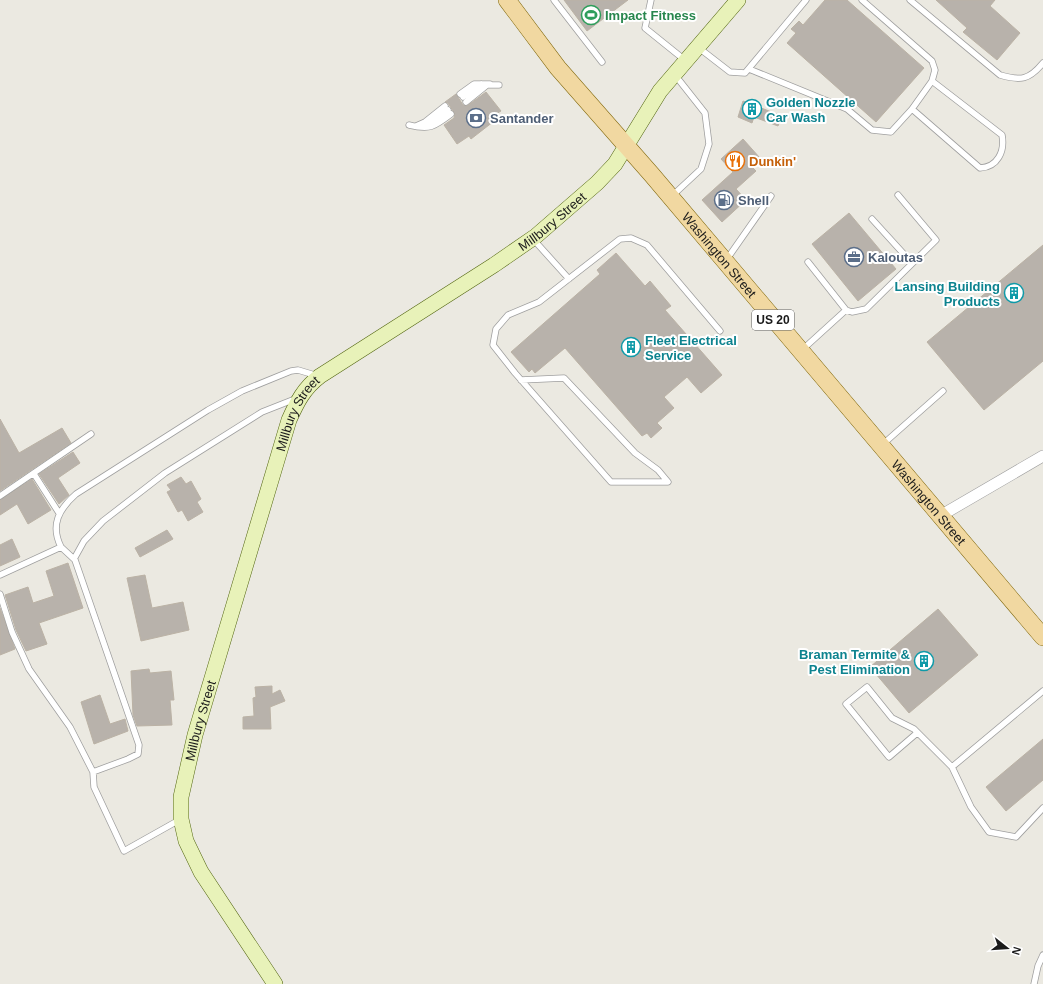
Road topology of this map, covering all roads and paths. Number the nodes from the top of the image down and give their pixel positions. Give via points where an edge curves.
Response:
1 (507, 0) edge
2 (554, 0) edge
3 (651, 0) edge
4 (738, 0) edge
5 (806, 0) edge
6 (862, 0) edge
7 (910, 0) edge
8 (698, 47) junction
9 (686, 61) junction
10 (602, 62) dead end
11 (1043, 63) edge
12 (749, 69) junction
13 (674, 75) junction
14 (932, 81) junction
15 (492, 84) junction
16 (499, 85) dead end
17 (912, 109) junction
18 (422, 128) joint
19 (627, 147) junction
20 (898, 194) dead end
21 (771, 196) dead end
22 (671, 198) junction
23 (872, 219) dead end
24 (532, 239) junction
25 (725, 262) junction
26 (808, 262) dead end
27 (912, 263) junction
28 (569, 279) junction
29 (846, 310) junction
30 (720, 331) dead end
31 (800, 351) junction
32 (320, 376) junction
33 (521, 380) junction
34 (942, 391) dead end
35 (299, 397) junction
36 (91, 434) dead end
37 (880, 446) junction
38 (1043, 456) edge
39 (34, 474) junction
40 (0, 496) edge
41 (59, 513) junction
42 (940, 516) junction
43 (61, 547) junction
44 (74, 559) junction
45 (0, 575) edge
46 (0, 594) edge
47 (1043, 637) edge
48 (1042, 694) edge
49 (918, 733) junction
50 (952, 767) junction
51 (94, 772) junction
52 (1043, 808) edge
53 (181, 819) junction
54 (1043, 955) edge
55 (275, 984) edge
56 (1034, 984) edge

1 - 19 main road, Washington Street / US 20 via 558,68
2 - 10 lane
3 - 9 lane via 644,28
4 - 8 street, Millbury Street
5 - 12 lane
6 - 14 lane via 932,61 935,70
7 - 11 lane via 1000,75 1024,79
8 - 9 street, Millbury Street
8 - 12 lane via 730,72 745,73
9 - 13 street, Millbury Street
12 - 17 lane via 847,108 872,130 891,132
13 - 19 street, Millbury Street via 642,118
13 - 22 lane via 705,113 709,144 701,169
14 - 17 lane
14 - 17 lane via 1002,135 1004,146 997,160 988,167 980,168
15 - 15 lane via 474,84 463,98 487,86
15 - 16 lane
18 - 18 lane via 433,127 448,110 425,122 411,125
19 - 22 main road, Washington Street / US 20
19 - 24 street, Millbury Street via 607,174
20 - 27 lane via 936,240
21 - 25 lane
22 - 25 main road, Washington Street / US 20
23 - 27 lane
24 - 28 lane
24 - 32 street, Millbury Street
25 - 31 main road, Washington Street / US 20
26 - 29 lane
27 - 29 lane via 866,309 852,312
28 - 30 lane via 620,239 631,238 647,245
28 - 33 lane via 539,302 508,315 496,329 493,344
29 - 31 lane
31 - 37 main road, Washington Street / US 20
32 - 35 street, Millbury Street via 305,388
32 - 41 lane via 305,371 291,371 231,397 76,494 66,502
33 - 33 lane via 611,482 668,482 658,470 635,453 564,378
34 - 37 lane
35 - 44 lane via 262,412 165,473 103,520 84,541
35 - 53 street, Millbury Street via 289,420 195,735 181,797
36 - 39 lane
37 - 42 main road, Washington Street / US 20
38 - 42 street
39 - 40 lane
39 - 41 lane
41 - 43 lane via 56,532
42 - 47 main road, Washington Street / US 20
43 - 44 lane
43 - 45 lane
44 - 51 lane via 139,745 138,754
46 - 51 lane via 12,632 29,669 70,727
48 - 50 lane
49 - 49 lane via 892,718 866,687 846,704 889,757
49 - 50 lane
50 - 52 lane via 971,807 989,832 1016,837
51 - 53 lane via 94,787 124,851
53 - 55 street, Millbury Street via 186,841 201,872
54 - 56 lane

